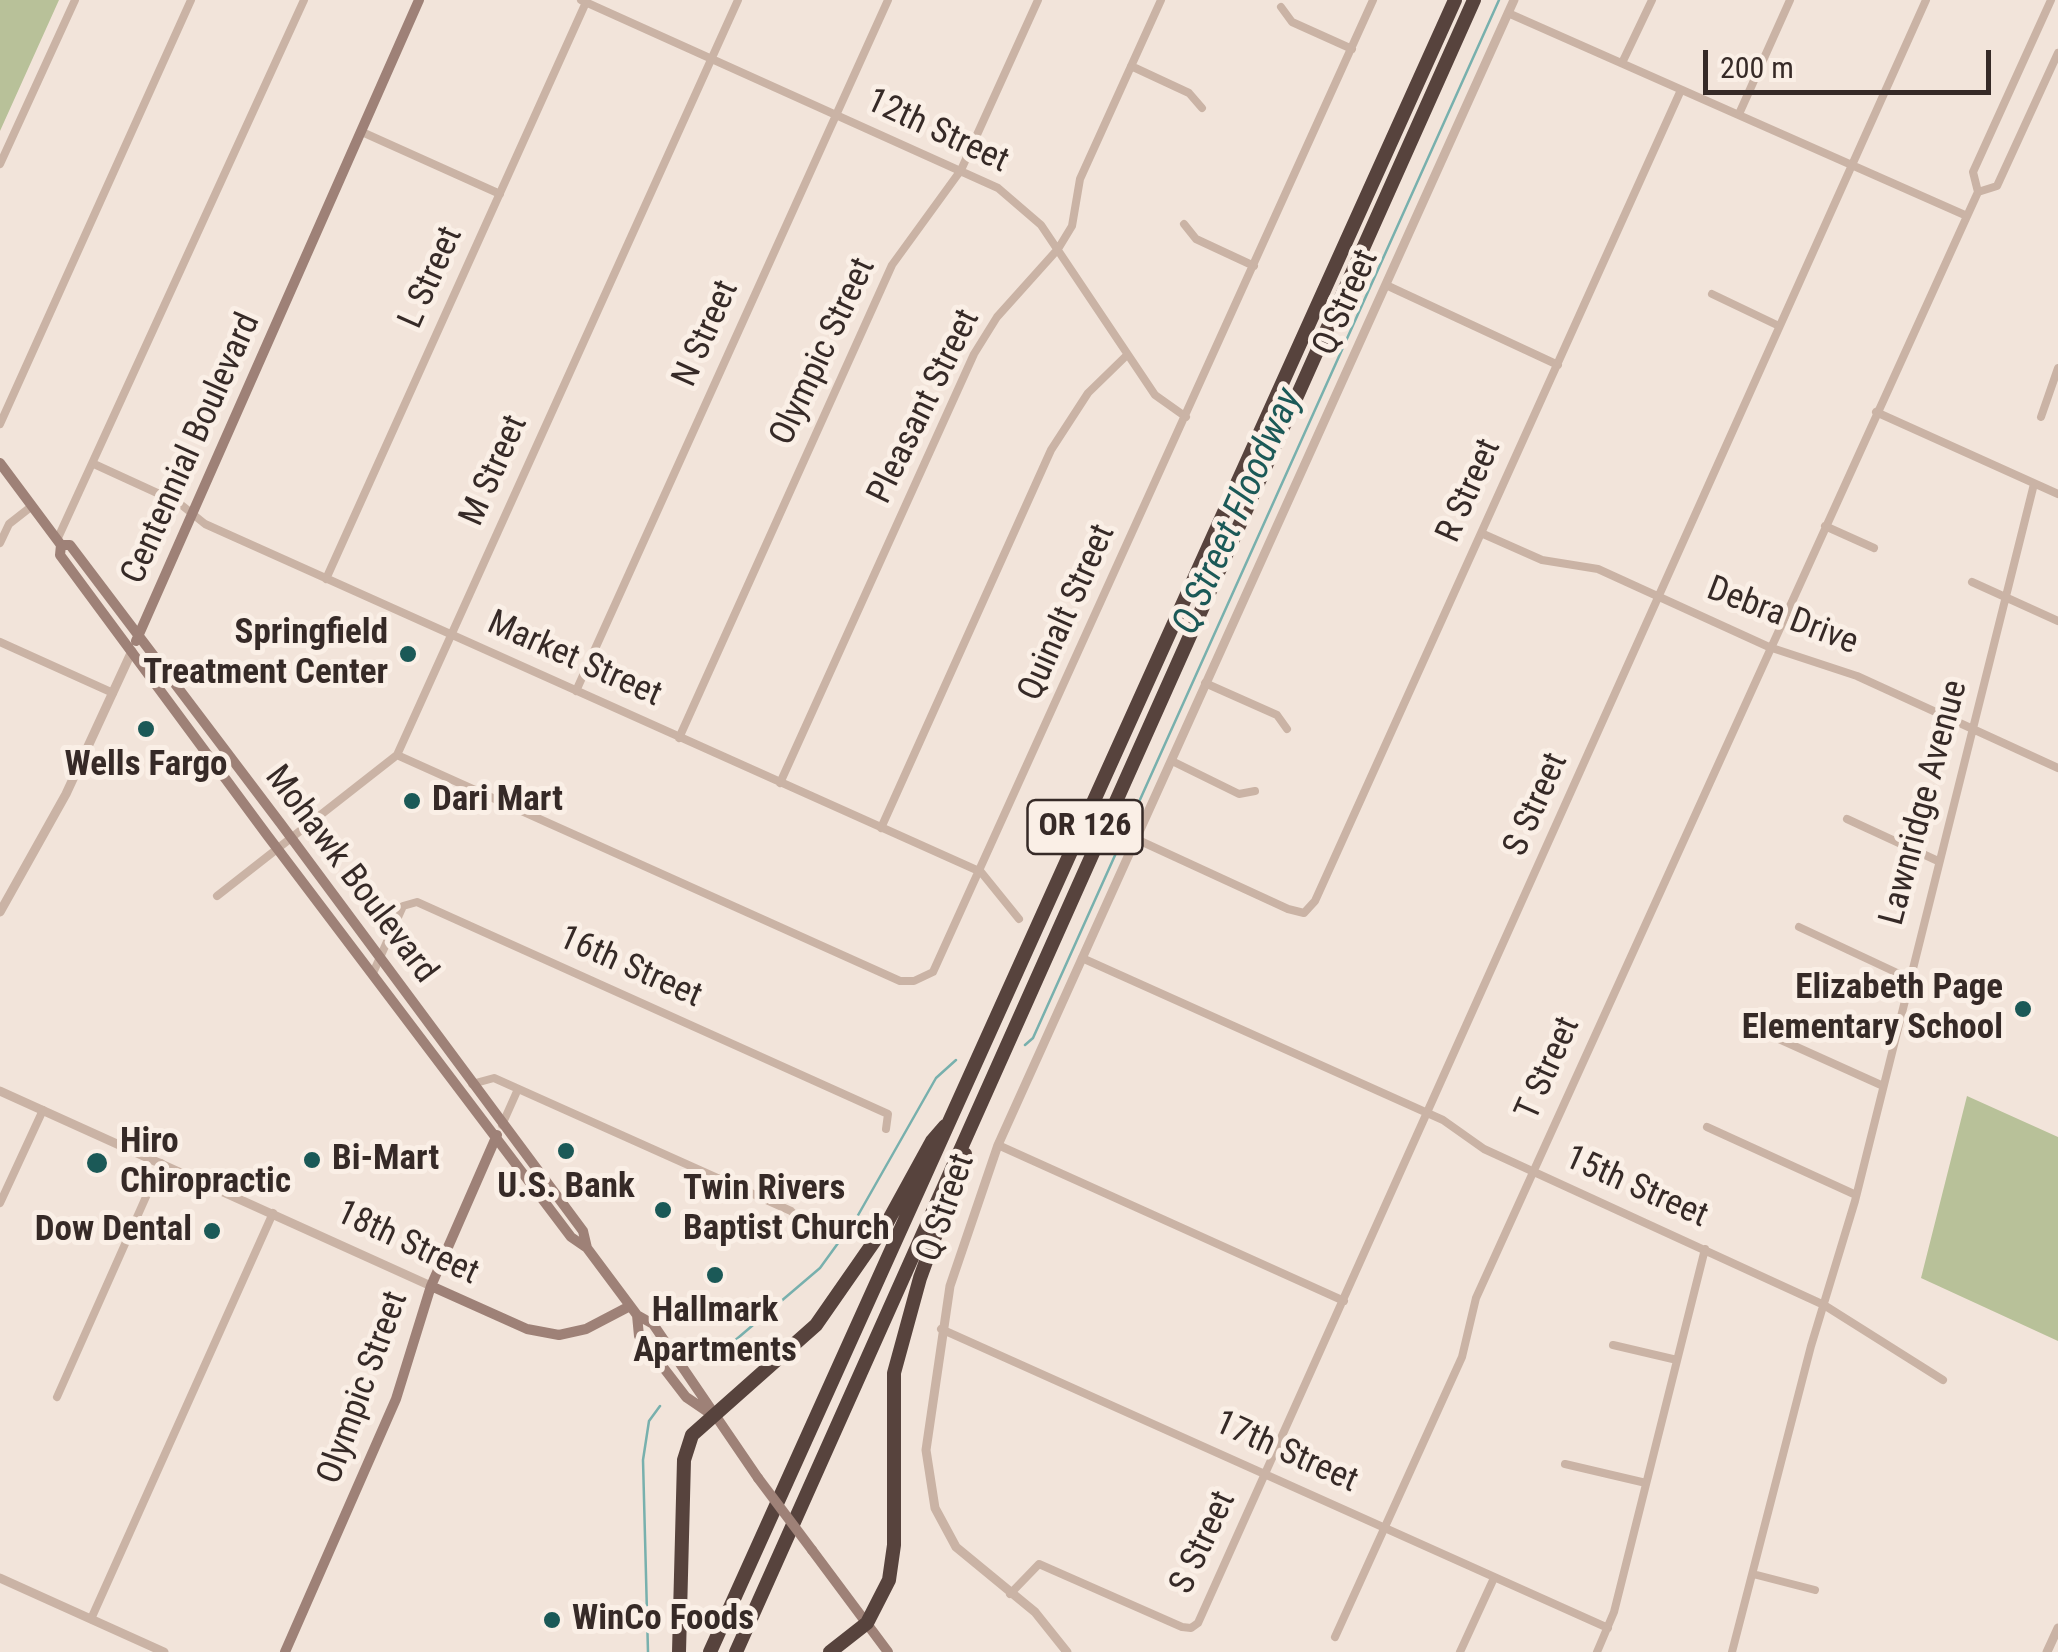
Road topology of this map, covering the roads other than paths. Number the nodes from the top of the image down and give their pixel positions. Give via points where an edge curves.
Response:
1 (75, 0) edge
2 (191, 0) edge
3 (304, 0) edge
4 (418, 0) edge
5 (738, 0) edge
6 (888, 0) edge
7 (1038, 0) edge
8 (1161, 0) edge
9 (1373, 0) edge
10 (1455, 0) edge
11 (1474, 0) edge
12 (1514, 0) edge
13 (1652, 0) edge
14 (1790, 0) edge
15 (1926, 0) edge
16 (2050, 0) edge
17 (585, 1) edge
18 (1282, 7) dead end
19 (1508, 12) junction
20 (1352, 49) junction
21 (2058, 54) edge
22 (711, 60) junction
23 (1622, 63) junction
24 (1132, 66) junction
25 (1682, 90) junction
26 (1202, 108) dead end
27 (1739, 114) junction
28 (836, 115) junction
29 (362, 132) junction
30 (0, 164) edge
31 (1854, 166) junction
32 (961, 170) junction
33 (1978, 192) junction
34 (500, 194) junction
35 (1968, 216) junction
36 (1184, 224) dead end
37 (1058, 248) junction
38 (1254, 266) junction
39 (1386, 285) junction
40 (1712, 294) dead end
41 (1779, 326) junction
42 (1126, 356) junction
43 (1558, 365) junction
44 (2058, 368) edge
45 (1876, 412) junction
46 (1186, 417) junction
47 (2041, 417) dead end
48 (0, 424) edge
49 (0, 463) edge
50 (94, 464) junction
51 (2034, 484) junction
52 (2058, 494) edge
53 (32, 506) junction
54 (192, 515) junction
55 (1825, 526) junction
56 (1481, 533) junction
57 (59, 542) junction
58 (0, 543) edge
59 (1874, 548) dead end
60 (326, 579) junction
61 (1972, 582) dead end
62 (2006, 597) junction
63 (1660, 598) junction
64 (2058, 621) edge
65 (451, 635) junction
66 (137, 638) junction
67 (0, 642) edge
68 (1769, 647) junction
69 (132, 651) junction
70 (1205, 684) junction
71 (576, 691) junction
72 (112, 693) junction
73 (1287, 729) dead end
74 (1973, 730) junction
75 (679, 738) junction
76 (397, 754) junction
77 (1172, 762) junction
78 (2058, 768) edge
79 (780, 783) junction
80 (1255, 791) dead end
81 (1846, 819) dead end
82 (881, 828) junction
83 (290, 838) junction
84 (1136, 839) junction
85 (278, 848) junction
86 (1938, 861) junction
87 (981, 872) junction
88 (217, 896) dead end
89 (0, 912) edge
90 (1020, 919) dead end
91 (1799, 928) dead end
92 (1082, 958) junction
93 (379, 960) junction
94 (372, 973) junction
95 (1908, 978) junction
96 (1750, 1026) dead end
97 (472, 1084) junction
98 (1881, 1085) junction
99 (518, 1089) junction
100 (0, 1091) edge
101 (42, 1110) junction
102 (1428, 1113) junction
103 (956, 1115) junction
104 (502, 1125) junction
105 (1707, 1127) dead end
106 (886, 1129) dead end
107 (966, 1136) junction
108 (496, 1138) junction
109 (998, 1145) junction
110 (161, 1163) junction
111 (1533, 1172) junction
112 (1856, 1195) junction
113 (0, 1203) edge
114 (273, 1214) junction
115 (800, 1221) dead end
116 (587, 1248) junction
117 (1704, 1249) junction
118 (431, 1286) junction
119 (1344, 1301) junction
120 (1824, 1304) junction
121 (633, 1310) junction
122 (941, 1329) junction
123 (1613, 1344) dead end
124 (1676, 1360) junction
125 (1942, 1380) dead end
126 (57, 1397) dead end
127 (711, 1414) junction
128 (1565, 1464) dead end
129 (1266, 1474) junction
130 (1646, 1482) junction
131 (1384, 1527) junction
132 (1753, 1574) junction
133 (0, 1578) edge
134 (1494, 1578) junction
135 (1815, 1590) dead end
136 (1010, 1594) junction
137 (91, 1619) junction
138 (867, 1623) junction
139 (1608, 1628) junction
140 (2058, 1628) edge
141 (1335, 1637) dead end
142 (164, 1652) edge
143 (285, 1652) edge
144 (679, 1652) edge
145 (710, 1652) edge
146 (736, 1652) edge
147 (830, 1652) edge
148 (888, 1652) edge
149 (1068, 1652) edge
150 (1460, 1652) edge
151 (1598, 1652) edge
152 (1732, 1652) edge
153 (2047, 1652) edge

1 - 30 street
2 - 48 street
3 - 50 street
4 - 29 main road, Centennial Boulevard
5 - 22 street, M Street
6 - 28 street, N Street
7 - 32 street, Olympic Street
8 - 24 street, Pleasant Street
9 - 20 street, Quinalt Street
10 - 103 highway, OR 126
11 - 107 highway, OR 126
12 - 19 street, Q Street
13 - 23 street
14 - 27 street
15 - 31 street, S Street
16 - 33 street, T Street via 1972,172
17 - 22 street, 12th Street
17 - 34 street, L Street
18 - 20 street via 1292,22
19 - 23 street
19 - 39 street, Q Street
20 - 38 street, Quinalt Street
21 - 33 street, T Street via 1997,186
22 - 28 street, 12th Street
22 - 65 street, M Street
23 - 25 street
24 - 26 street via 1190,93
24 - 37 street, Pleasant Street via 1080,179 1072,226
25 - 27 street
25 - 43 street, R Street
27 - 31 street
28 - 32 street, 12th Street
28 - 71 street, N Street
29 - 34 street
29 - 54 main road, Centennial Boulevard
31 - 35 street
31 - 41 street, S Street
32 - 37 street, 12th Street via 998,188
32 - 75 street, Olympic Street via 892,265
33 - 35 street, T Street
34 - 60 street, L Street
35 - 45 street, T Street
36 - 38 street via 1196,239
37 - 42 street, 12th Street
37 - 79 street, Pleasant Street via 974,354
38 - 46 street, Quinalt Street
39 - 43 street
39 - 70 street, Q Street
40 - 41 street
41 - 63 street, S Street
42 - 46 street, 12th Street via 1155,395
42 - 82 street via 1088,393 1051,450
43 - 56 street, R Street
44 - 47 street
45 - 51 street
45 - 55 street, T Street
46 - 87 street, Quinalt Street
49 - 53 main road, Mohawk Boulevard
50 - 54 street, Market Street
50 - 57 street
51 - 52 street
51 - 62 street, Lawnridge Avenue
53 - 57 main road, Mohawk Boulevard
53 - 58 street via 9,524
54 - 60 street, Market Street
54 - 66 main road, Centennial Boulevard
55 - 59 street
55 - 68 street, T Street
56 - 63 street, Debra Drive via 1542,560 1598,568
56 - 84 street, R Street via 1316,901 1304,913
57 - 66 main road, Mohawk Boulevard via 70,545
57 - 69 main road, Mohawk Boulevard via 60,556
60 - 65 street, Market Street
61 - 62 street
62 - 64 street
62 - 74 street, Lawnridge Avenue
63 - 68 street, Debra Drive
63 - 102 street, S Street
65 - 71 street, Market Street
65 - 76 street, M Street
66 - 69 main road, Centennial Boulevard
66 - 83 main road, Mohawk Boulevard
67 - 72 street
68 - 74 street, Debra Drive via 1857,676
68 - 111 street, T Street
69 - 72 street, Centennial Boulevard
69 - 85 main road, Mohawk Boulevard
70 - 73 street via 1277,714
70 - 77 street, Q Street
71 - 75 street, Market Street
72 - 89 street, Centennial Boulevard via 66,794
74 - 78 street, Debra Drive
74 - 86 street, Lawnridge Avenue
75 - 79 street, Market Street
76 - 83 street, M Street
76 - 87 street, Quinalt Street via 900,980 926,977 940,964
77 - 80 street via 1240,794
77 - 84 street, Q Street
79 - 82 street, Market Street
81 - 86 street
82 - 87 street, Market Street
83 - 85 street, M Street
83 - 93 main road, Mohawk Boulevard
84 - 92 street, Q Street
85 - 88 street, M Street
85 - 94 main road, Mohawk Boulevard
86 - 95 street, Lawnridge Avenue
87 - 90 street, Market Street
91 - 95 street
92 - 102 street, 15th Street
92 - 109 street, Q Street
93 - 94 street, 16th Street
93 - 97 main road, Mohawk Boulevard
93 - 106 street, 16th Street via 403,906 417,902 888,1114
94 - 108 main road, Mohawk Boulevard
95 - 98 street, Lawnridge Avenue
96 - 98 street
97 - 99 street via 489,1077
97 - 104 main road, Mohawk Boulevard
98 - 112 street, Lawnridge Avenue
99 - 104 street, Olympic Street
99 - 115 street via 791,1211
100 - 101 street, 18th Street
101 - 110 street, 18th Street
101 - 113 street
102 - 111 street, 15th Street
102 - 119 street, S Street
103 - 127 highway via 932,1141 887,1223 816,1325
103 - 145 highway, OR 126
104 - 108 main road, Olympic Street
104 - 116 main road, Mohawk Boulevard via 583,1231
105 - 112 street
107 - 138 highway via 964,1163 914,1294 894,1373 894,1545 889,1580
107 - 146 highway, OR 126
108 - 116 main road, Mohawk Boulevard via 571,1238
108 - 118 main road, Olympic Street
109 - 119 street
109 - 122 street, Q Street via 964,1232
110 - 114 street, 18th Street
110 - 126 street
111 - 117 street, 15th Street
111 - 131 street, T Street via 1476,1298 1462,1357
112 - 120 street, Lawnridge Avenue
114 - 118 street, 18th Street
114 - 137 street
116 - 121 main road, Mohawk Boulevard
117 - 120 street, 15th Street
117 - 124 street
118 - 121 main road, 18th Street via 527,1329 559,1335
118 - 143 main road, Olympic Street via 396,1400
119 - 129 street, S Street
120 - 125 street, 15th Street
120 - 132 street, Lawnridge Avenue
121 - 127 main road, Mohawk Boulevard via 653,1324 692,1375
121 - 127 main road, Mohawk Boulevard via 639,1336 686,1397
122 - 129 street, 17th Street
122 - 136 street, Q Street via 930,1396 927,1480 934,1508 956,1547
123 - 124 street
124 - 130 street
127 - 138 main road, Mohawk Boulevard, bridge
127 - 144 highway via 692,1435 684,1460
128 - 130 street
129 - 131 street, 17th Street
129 - 136 street, S Street via 1191,1628 1040,1564
130 - 139 street
131 - 134 street, 17th Street
131 - 141 street, T Street
132 - 135 street
132 - 152 street, Lawnridge Avenue
133 - 137 street
134 - 139 street, 17th Street
134 - 150 street
136 - 149 street, Q Street
137 - 142 street
138 - 147 highway
138 - 148 main road, Mohawk Boulevard
139 - 151 street
140 - 153 street

